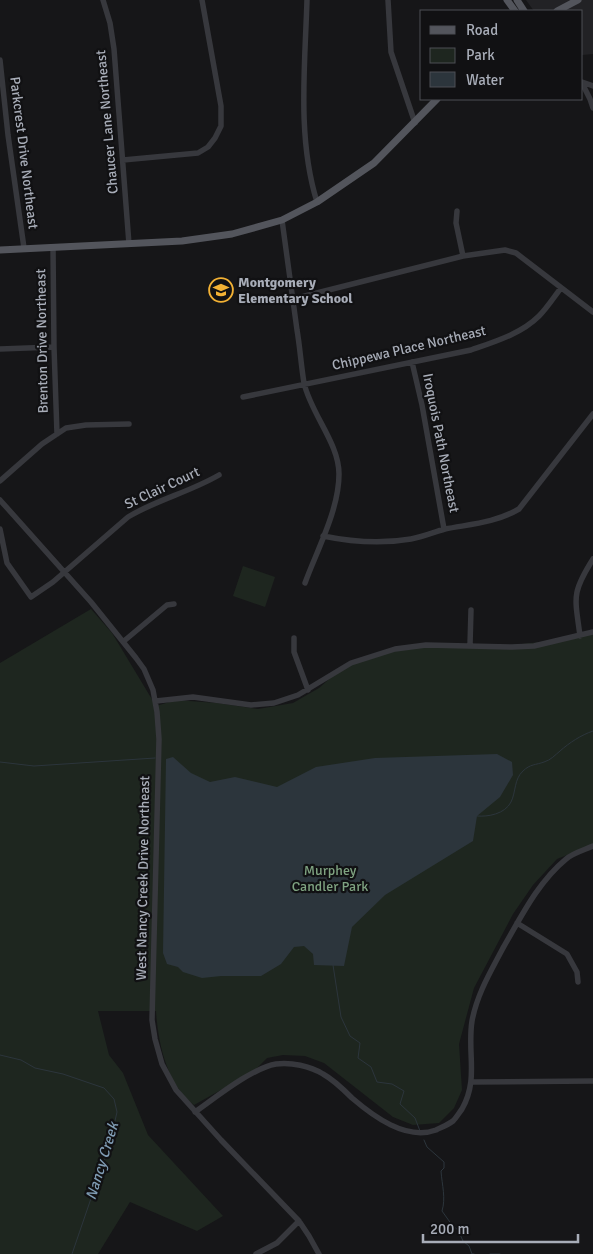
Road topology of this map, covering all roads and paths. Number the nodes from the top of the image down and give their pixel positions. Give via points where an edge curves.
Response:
1 (103, 0) edge
2 (202, 0) edge
3 (307, 0) edge
4 (388, 0) edge
5 (578, 0) edge
6 (559, 10) edge
7 (0, 60) edge
8 (583, 85) edge
9 (436, 100) edge
10 (593, 107) edge
11 (415, 123) junction
12 (8, 135) junction
13 (0, 136) edge
14 (123, 160) junction
15 (317, 202) junction
16 (458, 211) dead end
17 (282, 220) junction
18 (129, 244) junction
19 (53, 247) junction
20 (24, 248) junction
21 (0, 250) edge
22 (463, 256) junction
23 (561, 288) junction
24 (293, 299) junction
25 (593, 312) edge
26 (54, 347) junction
27 (0, 349) edge
28 (412, 362) junction
29 (305, 385) junction
30 (243, 397) dead end
31 (593, 414) edge
32 (130, 424) dead end
33 (57, 434) junction
34 (219, 475) dead end
35 (0, 481) edge
36 (0, 500) edge
37 (0, 529) edge
38 (444, 529) junction
39 (323, 536) junction
40 (593, 559) edge
41 (64, 572) junction
42 (305, 583) dead end
43 (174, 604) dead end
44 (471, 610) dead end
45 (593, 632) edge
46 (580, 636) junction
47 (294, 638) dead end
48 (124, 641) junction
49 (470, 645) junction
50 (308, 690) junction
51 (156, 701) junction
52 (593, 846) edge
53 (517, 923) junction
54 (578, 982) dead end
55 (593, 1081) edge
56 (472, 1082) junction
57 (195, 1112) junction
58 (299, 1222) junction
59 (256, 1254) edge
60 (319, 1254) edge

1 - 14 street, Chaucer Lane Northeast via 114,49
2 - 14 street via 221,106 221,126 208,147 198,153
3 - 15 street via 304,136
4 - 11 street via 390,52
5 - 6 main road
7 - 12 street, Parkcrest Drive Northeast
8 - 10 street
9 - 11 main road
11 - 15 main road via 374,163
12 - 13 street
12 - 20 street, Parkcrest Drive Northeast
14 - 18 street, Chaucer Lane Northeast
15 - 17 main road
16 - 22 street via 456,223
17 - 18 main road via 232,234
17 - 24 street
18 - 19 main road
19 - 20 main road
19 - 26 street, Brenton Drive Northeast
20 - 21 main road
22 - 23 street via 505,250 516,253
22 - 24 street
23 - 25 street
23 - 28 street, Chippewa Place Northeast via 540,316 518,332 471,350
24 - 29 street
26 - 27 street
26 - 33 street, Brenton Drive Northeast
28 - 29 street, Chippewa Place Northeast
28 - 38 street, Iroquois Path Northeast
29 - 30 street, Chippewa Place Northeast
29 - 39 street via 336,455 340,472 339,489
31 - 38 street via 519,509 485,523
32 - 33 street via 86,425 66,428
33 - 35 street
34 - 41 street, St Clair Court via 191,490 139,510 116,525
36 - 41 street, West Nancy Creek Drive Northeast
37 - 41 street, St Clair Court via 7,563 31,597
38 - 39 street via 391,542
39 - 42 street
40 - 46 street via 575,596
41 - 48 street, West Nancy Creek Drive Northeast
43 - 48 street via 167,605
44 - 49 street
45 - 46 street
46 - 49 street via 534,646
47 - 50 street via 294,652
48 - 51 street, West Nancy Creek Drive Northeast via 144,668
49 - 50 street via 413,646 377,654 351,663
50 - 51 street via 290,699 265,704 193,697
51 - 57 street, West Nancy Creek Drive Northeast via 159,765 152,1020 162,1064 176,1090
52 - 53 street via 567,858 551,874
53 - 54 street via 567,954 577,972
53 - 56 street via 486,980 472,1020
55 - 56 street
56 - 57 street via 468,1096 453,1121 433,1131 419,1133 386,1122 324,1074 283,1063 263,1068
57 - 58 street, West Nancy Creek Drive Northeast
58 - 59 street via 276,1243
58 - 60 street, West Nancy Creek Drive Northeast

